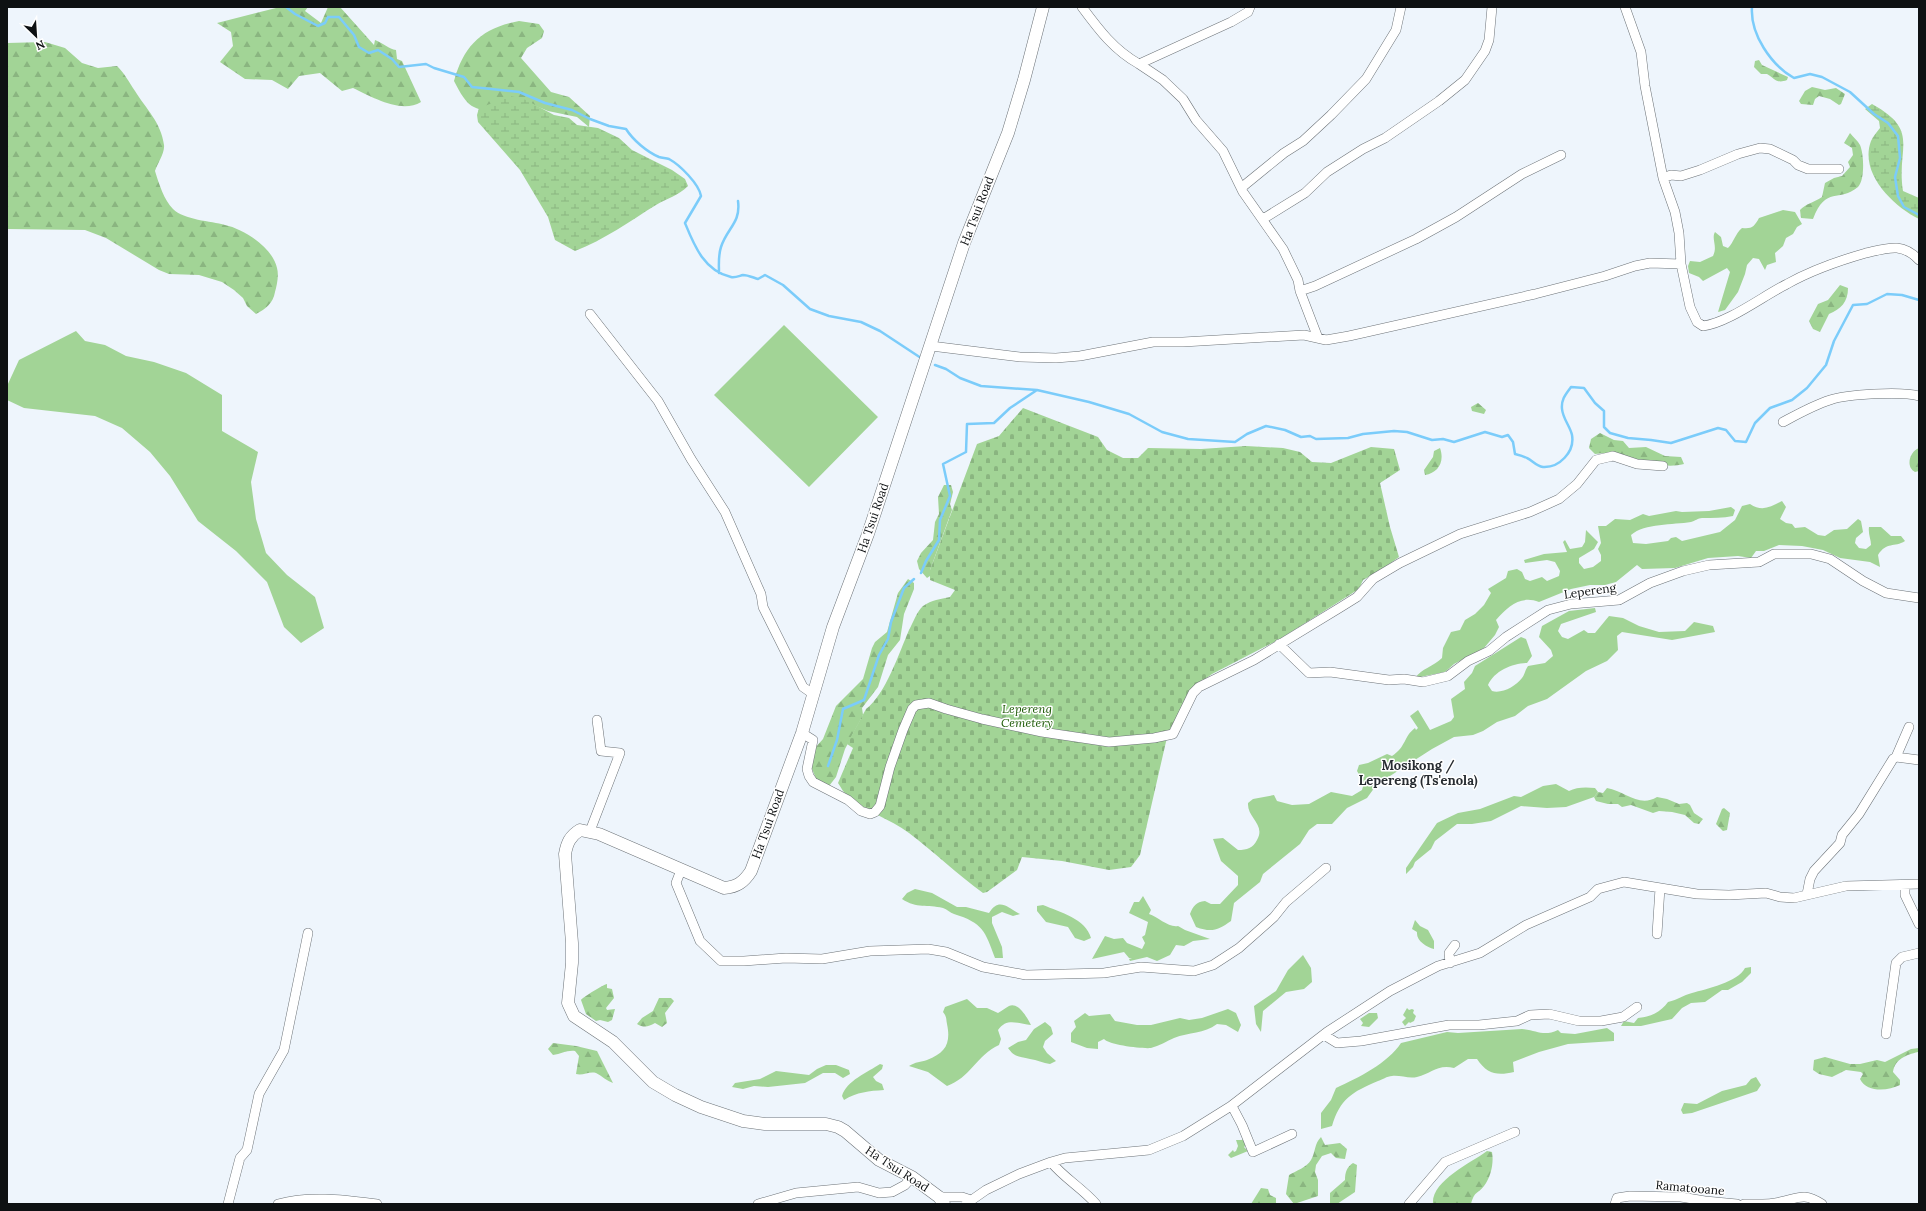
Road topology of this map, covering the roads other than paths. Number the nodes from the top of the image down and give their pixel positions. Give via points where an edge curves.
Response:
1 (1043, 7) edge
2 (1082, 7) edge
3 (1250, 7) edge
4 (1401, 7) edge
5 (1492, 7) edge
6 (1625, 7) edge
7 (1139, 64) junction
8 (1561, 155) dead end
9 (1839, 169) dead end
10 (1663, 178) junction
11 (1241, 188) junction
12 (1263, 220) junction
13 (1919, 260) edge
14 (1681, 264) junction
15 (1300, 290) junction
16 (590, 314) dead end
17 (1318, 338) junction
18 (931, 346) junction
19 (1919, 396) edge
20 (1783, 422) dead end
21 (1663, 466) dead end
22 (1919, 598) edge
23 (1279, 644) junction
24 (813, 694) junction
25 (597, 720) dead end
26 (1908, 727) dead end
27 (802, 732) junction
28 (1896, 757) junction
29 (1919, 760) edge
30 (590, 831) junction
31 (1326, 868) dead end
32 (680, 870) junction
33 (1919, 884) edge
34 (1905, 885) junction
35 (1660, 888) junction
36 (1807, 894) junction
37 (1919, 924) edge
38 (308, 933) dead end
39 (1657, 934) dead end
40 (1455, 944) dead end
41 (1919, 953) edge
42 (1450, 962) junction
43 (1637, 1007) dead end
44 (1886, 1034) dead end
45 (1324, 1035) junction
46 (1232, 1106) junction
47 (1515, 1132) dead end
48 (1292, 1134) dead end
49 (1051, 1162) junction
50 (912, 1177) junction
51 (942, 1200) edge
52 (1616, 1201) edge
53 (969, 1202) edge
54 (1705, 1203) edge
55 (1779, 1203) edge
56 (228, 1204) edge
57 (278, 1204) edge
58 (377, 1204) edge
59 (758, 1204) edge
60 (1096, 1204) edge
61 (1409, 1204) edge
62 (1737, 1204) edge
63 (1744, 1204) edge
64 (1822, 1204) edge

1 - 18 street, Ha Tsui Road via 1008,133 964,243
2 - 7 street via 1118,51
3 - 7 street via 1248,12 1231,22
4 - 11 street via 1396,30 1366,79 1303,141
5 - 12 street via 1489,40 1485,51 1464,80 1440,101 1385,138 1327,172 1305,193
6 - 10 street via 1641,52
7 - 11 street via 1163,80 1183,99 1196,120 1223,152
8 - 15 street via 1522,174 1456,217 1416,239 1315,286
9 - 10 street via 1808,169 1770,149 1760,148 1700,170
10 - 14 street via 1675,212
11 - 12 street
12 - 15 street via 1283,249
13 - 14 street via 1911,252 1896,248 1821,266 1724,320 1703,326 1697,322 1690,307
14 - 17 street via 1650,263 1635,266 1535,294 1349,336 1326,340
15 - 17 street
16 - 24 street via 658,401 725,512 761,594 766,614 803,687
17 - 18 street via 1304,336 1153,342 1056,358 1020,357
18 - 24 street, Ha Tsui Road via 868,534 833,627
19 - 20 street via 1910,393 1831,399
21 - 23 street via 1637,464 1613,456 1596,460 1577,484 1559,499 1530,512 1460,534 1400,563 1373,579 1357,597
22 - 23 street, Lepereng via 1886,593 1830,559 1811,554 1774,554 1759,562 1709,564 1682,571 1650,583 1619,600 1571,604 1548,610 1448,676 1423,682 1330,672 1309,673
23 - 27 street via 1254,660 1199,687 1193,693 1173,734 1154,738 1098,741 982,719 929,703 916,704 903,730 880,806 870,814 813,782 808,776 812,740
24 - 27 street, Ha Tsui Road
25 - 30 street via 602,751 620,753
26 - 28 street
27 - 32 street, Ha Tsui Road via 746,880 724,888
28 - 29 street
28 - 36 street via 1859,814 1842,835 1840,842 1814,871
30 - 32 street, Ha Tsui Road
30 - 50 street, Ha Tsui Road via 580,830 572,835 566,845 565,854 572,943 568,1002 574,1016 613,1042 653,1082 701,1107 743,1121 765,1124 826,1124 838,1127 869,1153
31 - 32 street via 1286,902 1250,939 1205,969 1184,972 1141,967 1104,972 1026,975 984,967 946,952 928,949 870,951 822,959 721,961 700,941 676,883
33 - 34 street
34 - 36 street via 1864,884
34 - 37 street via 1905,895
35 - 36 street via 1711,895 1766,893 1794,898
35 - 39 street
35 - 42 street via 1624,882 1609,885 1598,889 1590,897 1526,925 1480,953
38 - 56 street via 284,1050 259,1094 247,1150 240,1158
40 - 42 street via 1449,952
41 - 44 street via 1902,957 1896,963
42 - 45 street via 1390,991
43 - 45 street via 1623,1017 1601,1021 1579,1021 1549,1014 1530,1015 1516,1021 1449,1025 1361,1041 1337,1043
45 - 46 street
46 - 48 street via 1253,1152
46 - 49 street via 1158,1148 1096,1157 1065,1158
47 - 61 street via 1445,1162
49 - 53 street via 1019,1174
49 - 60 street via 1060,1173 1084,1190
50 - 51 street, Ha Tsui Road
50 - 59 street via 905,1185 892,1192 879,1193 858,1187 796,1193
51 - 53 street via 962,1197
52 - 54 street, Ramatooane via 1660,1196 1681,1197
54 - 62 street, Ramatooane
55 - 63 street
55 - 64 street via 1803,1196 1811,1197
57 - 58 street via 292,1200 329,1200

